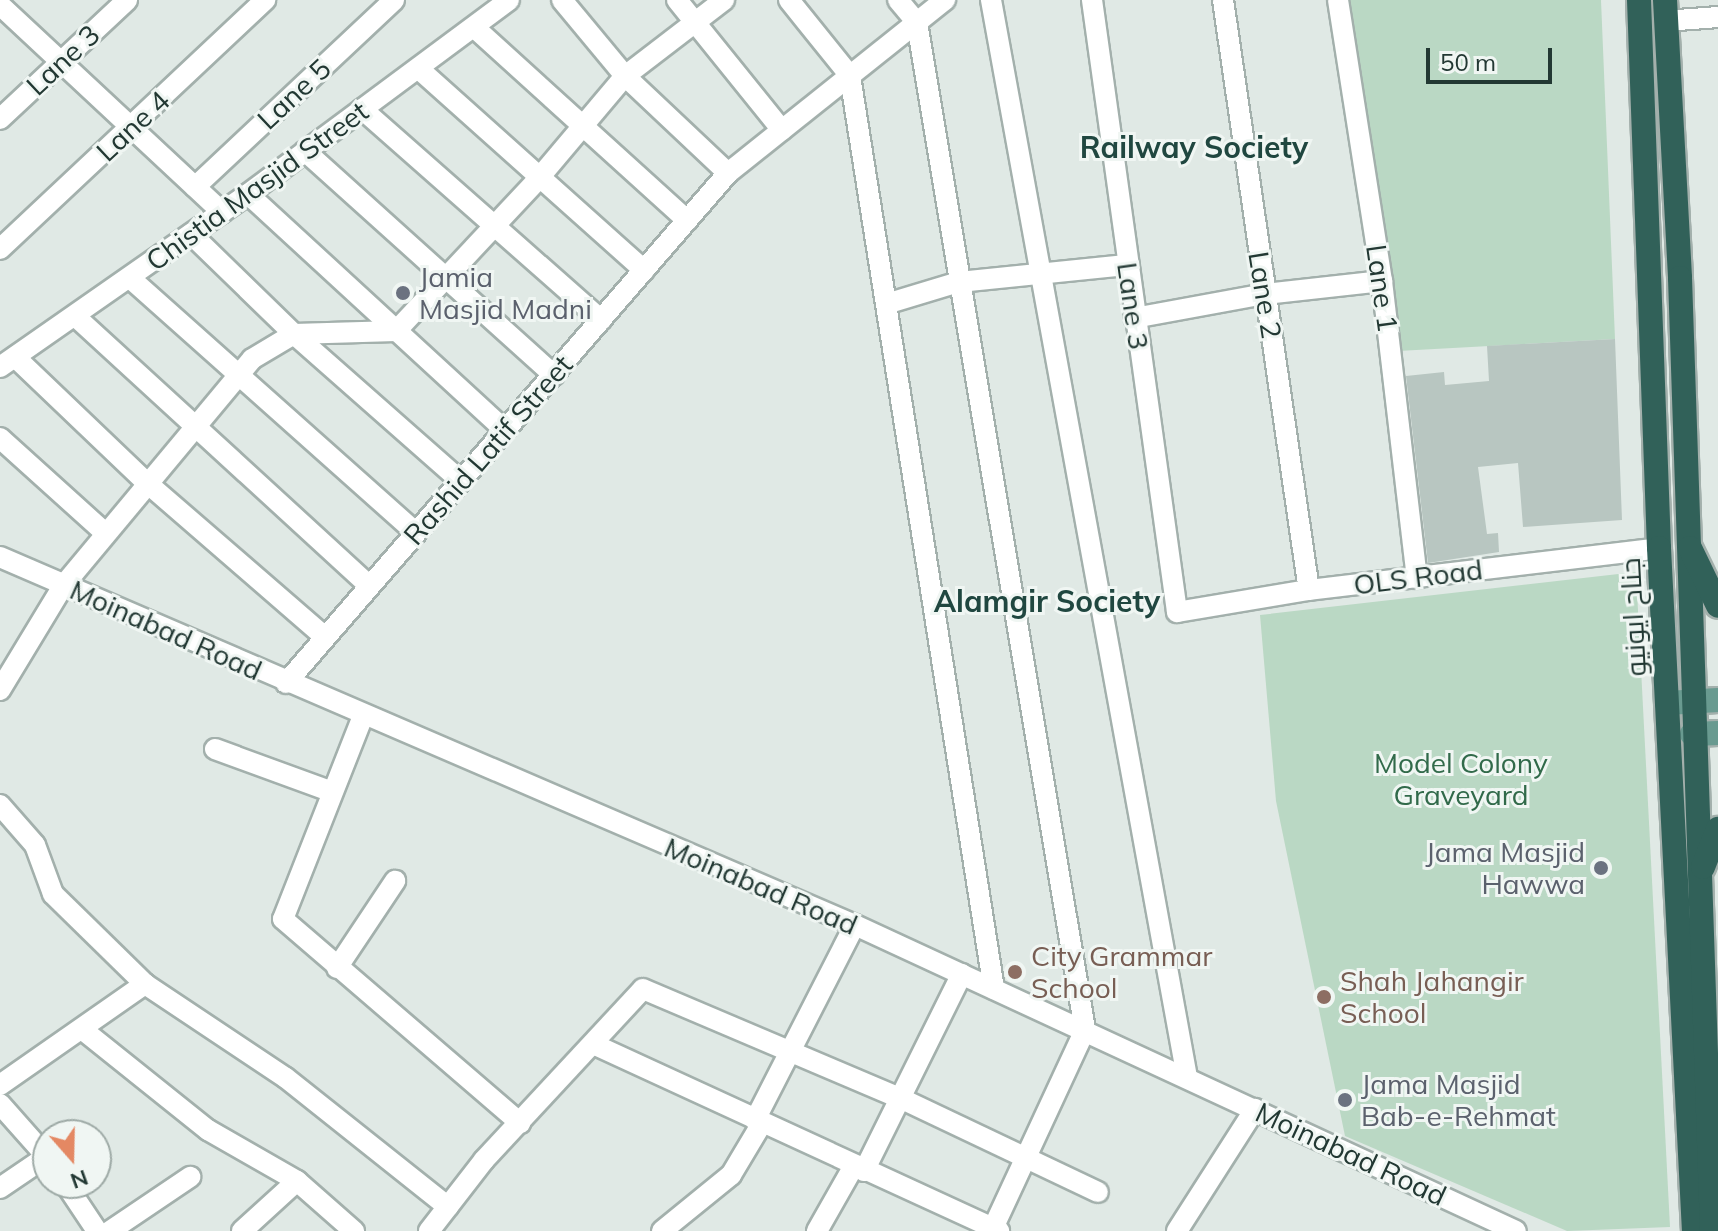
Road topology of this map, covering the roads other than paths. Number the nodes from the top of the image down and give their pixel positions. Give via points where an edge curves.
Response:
1 (127, 0) edge
2 (265, 0) edge
3 (394, 0) edge
4 (562, 0) edge
5 (677, 0) edge
6 (724, 0) edge
7 (789, 0) edge
8 (898, 0) edge
9 (945, 0) edge
10 (991, 0) edge
11 (1092, 0) edge
12 (1223, 0) edge
13 (1338, 0) edge
14 (1639, 0) edge
15 (501, 2) edge
16 (0, 5) edge
17 (1665, 11) edge
18 (1718, 17) edge
19 (696, 22) junction
20 (917, 23) junction
21 (476, 29) junction
22 (60, 63) junction
23 (419, 69) junction
24 (625, 76) junction
25 (850, 76) junction
26 (362, 109) junction
27 (0, 119) edge
28 (585, 124) junction
29 (131, 129) junction
30 (782, 130) junction
31 (305, 151) junction
32 (728, 173) junction
33 (539, 178) junction
34 (195, 187) junction
35 (248, 194) junction
36 (222, 212) junction
37 (687, 220) junction
38 (494, 227) junction
39 (191, 234) junction
40 (0, 249) edge
41 (1126, 265) junction
42 (644, 270) junction
43 (1043, 273) junction
44 (130, 278) junction
45 (444, 280) junction
46 (1382, 281) junction
47 (959, 282) junction
48 (1265, 294) junction
49 (886, 304) junction
50 (75, 316) junction
51 (1134, 318) junction
52 (601, 320) junction
53 (396, 331) junction
54 (294, 334) junction
55 (8, 362) edge
56 (554, 375) junction
57 (237, 377) junction
58 (193, 427) junction
59 (505, 430) junction
60 (0, 438) edge
61 (461, 481) junction
62 (146, 482) junction
63 (105, 533) junction
64 (416, 533) junction
65 (1686, 539) junction
66 (1659, 548) junction
67 (0, 557) edge
68 (1417, 578) junction
69 (367, 584) junction
70 (63, 586) junction
71 (1309, 590) junction
72 (1718, 606) edge
73 (1177, 612) joint
74 (324, 636) junction
75 (286, 683) junction
76 (0, 690) edge
77 (1718, 700) edge
78 (1679, 702) junction
79 (363, 716) junction
80 (1718, 733) edge
81 (1692, 734) junction
82 (215, 749) dead end
83 (330, 791) junction
84 (0, 805) edge
85 (1718, 829) edge
86 (395, 881) dead end
87 (1698, 882) junction
88 (855, 925) junction
89 (337, 968) junction
90 (962, 974) junction
91 (145, 984) junction
92 (994, 989) junction
93 (83, 1030) junction
94 (1085, 1030) junction
95 (593, 1044) junction
96 (789, 1051) junction
97 (1187, 1077) junction
98 (0, 1085) edge
99 (900, 1098) junction
100 (0, 1104) edge
101 (1255, 1109) junction
102 (758, 1122) junction
103 (520, 1123) junction
104 (32, 1140) edge
105 (1026, 1157) junction
106 (32, 1167) edge
107 (859, 1169) junction
108 (190, 1177) dead end
109 (297, 1181) junction
110 (0, 1188) edge
111 (1098, 1192) dead end
112 (76, 1199) edge
113 (448, 1207) junction
114 (1181, 1229) edge
115 (432, 1230) edge
116 (996, 1230) edge
117 (97, 1231) edge
118 (110, 1231) edge
119 (242, 1231) edge
120 (354, 1231) edge
121 (662, 1231) edge
122 (817, 1231) edge
123 (1516, 1231) edge
124 (1694, 1231) edge
125 (1712, 1231) edge

1 - 22 street, Lane 3
2 - 29 street, Lane 4
3 - 34 street, Lane 5
4 - 24 street
5 - 19 street
6 - 19 street
7 - 25 street
8 - 20 street
9 - 20 street, Rashid Latif Street
10 - 43 street
11 - 41 street, Lane 3
12 - 48 street, Lane 2
13 - 46 street, Lane 1
14 - 66 highway, جناح ایونیو
15 - 21 street, Chistia Masjid Street
16 - 22 street
17 - 18 street
17 - 65 highway, جناح ایونیو via 1680,278
19 - 24 street
19 - 30 street
20 - 25 street, Rashid Latif Street
20 - 47 street
21 - 23 street, Chistia Masjid Street
21 - 28 street
22 - 27 street, Lane 3
22 - 29 street
23 - 26 street, Chistia Masjid Street
23 - 33 street
24 - 28 street
24 - 32 street
25 - 30 street, Rashid Latif Street
25 - 49 street
26 - 31 street, Chistia Masjid Street
26 - 38 street
28 - 33 street
28 - 37 street
29 - 34 street
29 - 40 street, Lane 4
30 - 32 street, Rashid Latif Street
31 - 35 street, Chistia Masjid Street
31 - 45 street
32 - 37 street, Rashid Latif Street
33 - 38 street
33 - 42 street
34 - 36 street
35 - 36 street, Chistia Masjid Street
35 - 53 street
36 - 39 street, Chistia Masjid Street
37 - 42 street, Rashid Latif Street
38 - 45 street
38 - 52 street
39 - 44 street, Chistia Masjid Street
39 - 54 street
41 - 43 street
41 - 51 street, Lane 3
42 - 52 street, Rashid Latif Street
43 - 47 street
43 - 97 street
44 - 50 street, Chistia Masjid Street
44 - 57 street
45 - 53 street
45 - 56 street
46 - 48 street
46 - 68 street, Lane 1
47 - 49 street
47 - 94 street
48 - 51 street
48 - 71 street, Lane 2
49 - 92 street
50 - 55 street, Chistia Masjid Street
50 - 58 street
51 - 73 street, Lane 3
52 - 56 street, Rashid Latif Street
53 - 54 street
53 - 59 street
54 - 57 street via 252,359
54 - 61 street
55 - 62 street
56 - 59 street, Rashid Latif Street
57 - 58 street
57 - 64 street
58 - 62 street
58 - 69 street
59 - 61 street, Rashid Latif Street
60 - 63 street
61 - 64 street, Rashid Latif Street
62 - 63 street
62 - 74 street
63 - 70 street
64 - 69 street, Rashid Latif Street
65 - 72 highway
65 - 78 highway, جناح ایونیو
66 - 68 street, OLS Road
66 - 78 highway, جناح ایونیو
67 - 70 street, Moinabad Road
68 - 71 street, OLS Road
69 - 74 street, Rashid Latif Street
70 - 75 street, Moinabad Road
70 - 76 street
71 - 73 street, OLS Road
74 - 75 street, Rashid Latif Street
75 - 79 street, Moinabad Road
77 - 78 main road
78 - 81 highway, جناح ایونیو
78 - 124 highway, جناح ایونیو
79 - 83 street
79 - 88 street, Moinabad Road
80 - 81 main road
81 - 87 highway, جناح ایونیو
82 - 83 street
83 - 89 street via 283,913 286,924
84 - 91 street via 35,845 53,894
85 - 87 highway
86 - 89 street
87 - 125 highway, جناح ایونیو
88 - 90 street, Moinabad Road
88 - 96 street
89 - 103 street
90 - 92 street, Moinabad Road
90 - 99 street
91 - 93 street
91 - 113 street via 286,1078
92 - 94 street, Moinabad Road
93 - 98 street
93 - 109 street via 208,1130
94 - 97 street, Moinabad Road
94 - 105 street
95 - 96 street via 643,989
95 - 102 street
95 - 103 street
96 - 99 street
96 - 102 street
97 - 101 street, Moinabad Road
99 - 105 street
99 - 107 street
100 - 104 street
101 - 114 street
101 - 123 street, Moinabad Road
102 - 107 street
102 - 121 street via 731,1175
103 - 113 street
105 - 111 street
105 - 116 street
106 - 110 street
107 - 116 street
107 - 122 street
108 - 118 street
109 - 119 street
109 - 120 street
112 - 117 street
113 - 115 street

